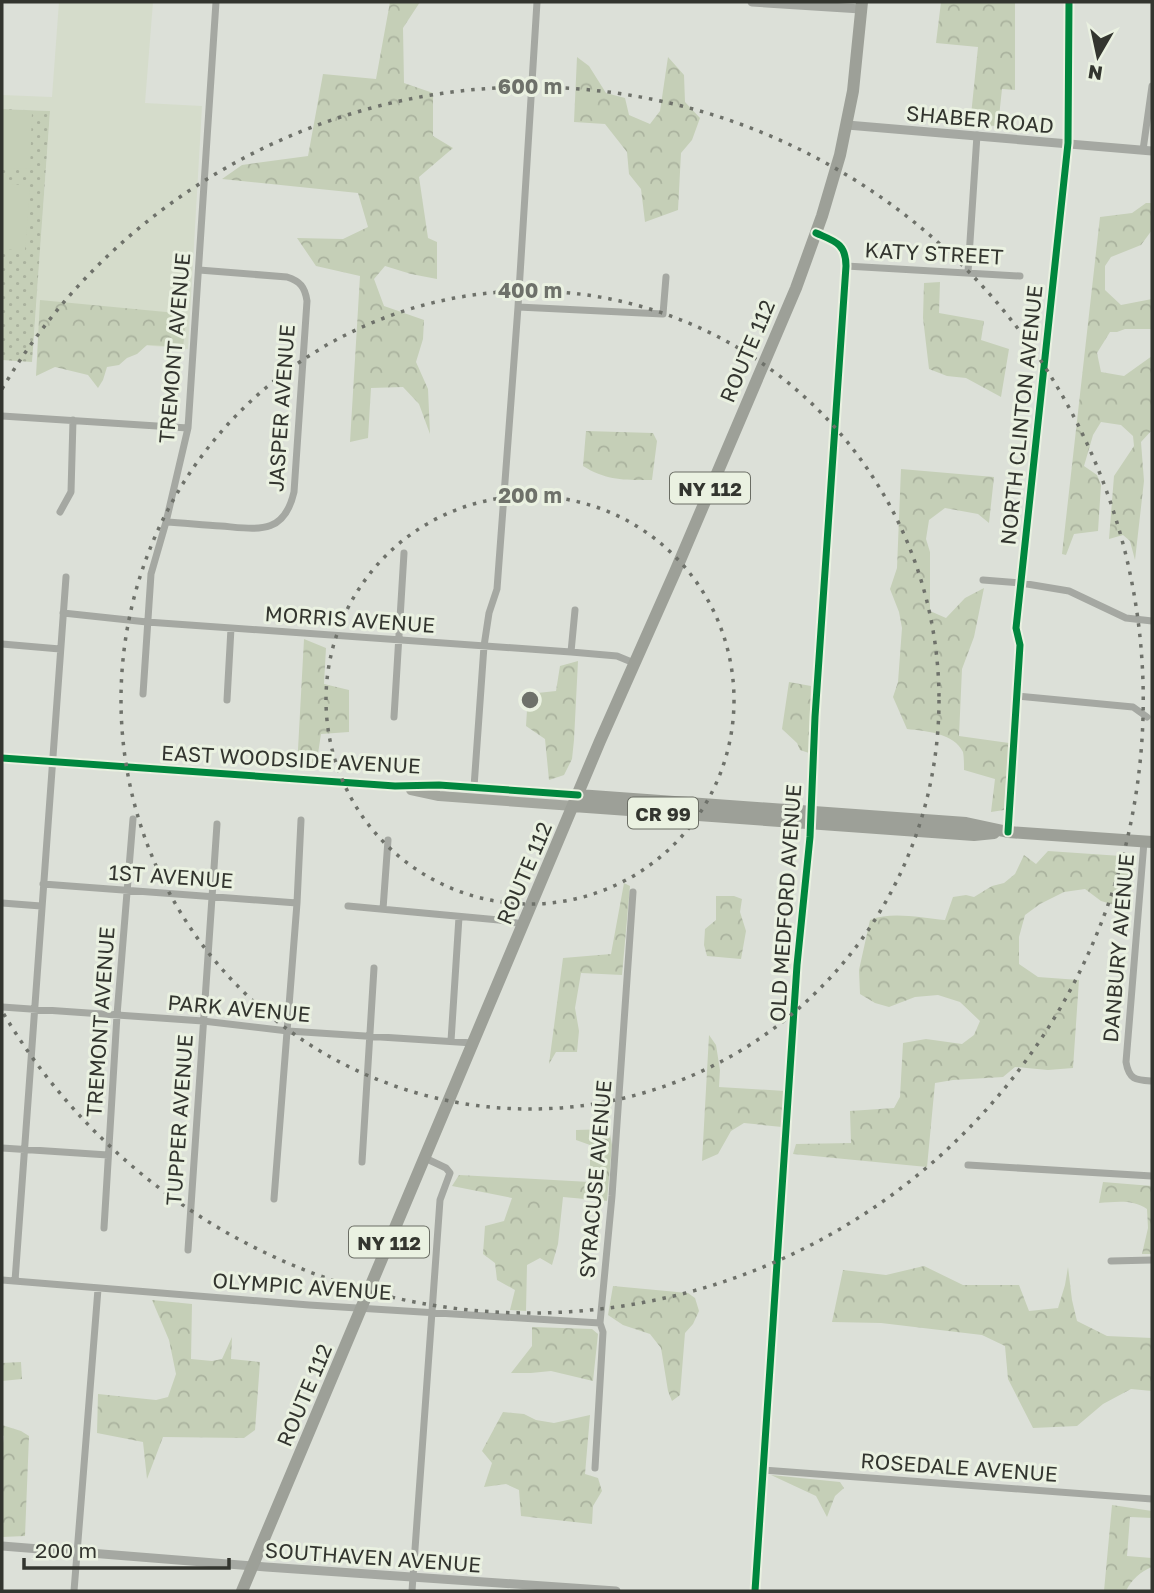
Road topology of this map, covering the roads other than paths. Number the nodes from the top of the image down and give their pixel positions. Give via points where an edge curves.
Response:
1 (216, 2) edge
2 (537, 2) edge
3 (752, 2) edge
4 (1069, 2) edge
5 (862, 5) edge
6 (1152, 86) edge
7 (847, 125) junction
8 (977, 135) junction
9 (1068, 143) junction
10 (1148, 150) edge
11 (816, 233) junction
12 (846, 266) junction
13 (199, 271) junction
14 (968, 272) junction
15 (1020, 275) dead end
16 (666, 278) dead end
17 (518, 307) junction
18 (2, 416) edge
19 (73, 420) junction
20 (188, 428) junction
21 (60, 512) dead end
22 (166, 522) junction
23 (404, 553) dead end
24 (66, 577) dead end
25 (983, 580) dead end
26 (1021, 583) junction
27 (575, 610) dead end
28 (63, 613) junction
29 (1152, 621) edge
30 (147, 622) junction
31 (231, 628) junction
32 (399, 639) junction
33 (2, 644) edge
34 (484, 646) junction
35 (60, 649) junction
36 (570, 652) junction
37 (634, 663) junction
38 (143, 694) dead end
39 (1017, 696) junction
40 (226, 700) dead end
41 (394, 717) dead end
42 (1147, 717) dead end
43 (2, 758) edge
44 (52, 761) junction
45 (395, 786) junction
46 (474, 788) junction
47 (575, 801) junction
48 (811, 817) junction
49 (133, 819) dead end
50 (301, 820) dead end
51 (218, 824) dead end
52 (1008, 832) junction
53 (388, 840) dead end
54 (1148, 842) edge
55 (43, 884) junction
56 (128, 891) junction
57 (633, 892) dead end
58 (213, 896) junction
59 (2, 903) edge
60 (297, 903) junction
61 (348, 905) dead end
62 (41, 906) junction
63 (383, 909) junction
64 (459, 917) junction
65 (523, 924) junction
66 (374, 968) dead end
67 (2, 1007) edge
68 (34, 1009) junction
69 (117, 1015) junction
70 (203, 1021) junction
71 (288, 1031) junction
72 (371, 1036) junction
73 (451, 1041) junction
74 (473, 1043) junction
75 (1152, 1081) edge
76 (2, 1147) edge
77 (24, 1149) junction
78 (108, 1156) junction
79 (425, 1158) junction
80 (362, 1162) dead end
81 (968, 1165) dead end
82 (1152, 1176) edge
83 (274, 1199) dead end
84 (104, 1228) dead end
85 (188, 1250) dead end
86 (1152, 1260) edge
87 (1111, 1261) dead end
88 (2, 1280) edge
89 (15, 1281) junction
90 (98, 1289) junction
91 (361, 1309) junction
92 (432, 1313) junction
93 (600, 1323) junction
94 (595, 1468) dead end
95 (763, 1470) junction
96 (1152, 1499) edge
97 (2, 1546) edge
98 (77, 1551) junction
99 (252, 1566) junction
100 (413, 1577) junction
101 (74, 1591) edge
102 (242, 1591) edge
103 (412, 1591) edge
104 (616, 1591) edge
105 (755, 1591) edge

1 - 13 street, TREMONT AVENUE
2 - 17 street
3 - 5 street
4 - 9 street, NORTH CLINTON AVENUE
5 - 7 main road, ROUTE 112 / NY 112
6 - 10 street
7 - 8 street, SHABER ROAD
7 - 11 main road, ROUTE 112 / NY 112
8 - 9 street, SHABER ROAD
8 - 14 street
9 - 10 street, SHABER ROAD
9 - 26 street, NORTH CLINTON AVENUE
11 - 12 street via 841,246
11 - 37 main road, ROUTE 112 / NY 112
12 - 14 street, KATY STREET
12 - 48 street, OLD MEDFORD AVENUE
13 - 20 street, TREMONT AVENUE
13 - 22 street, JASPER AVENUE via 287,277 303,286 307,301 294,492 287,514 268,527
14 - 15 street, KATY STREET
16 - 17 street via 663,314
17 - 34 street via 497,589
18 - 19 street
19 - 20 street
19 - 21 street via 71,492
20 - 22 street, TREMONT AVENUE
22 - 30 street, TREMONT AVENUE via 151,574
23 - 32 street
24 - 28 street
25 - 26 street
26 - 29 street via 1074,592 1126,618
26 - 39 street, NORTH CLINTON AVENUE
27 - 36 street
28 - 30 street, MORRIS AVENUE
28 - 35 street
30 - 31 street, MORRIS AVENUE
30 - 38 street, TREMONT AVENUE
31 - 32 street, MORRIS AVENUE
31 - 40 street
32 - 34 street, MORRIS AVENUE
32 - 41 street
33 - 35 street
34 - 36 street, MORRIS AVENUE
34 - 46 street
35 - 44 street
36 - 37 street, MORRIS AVENUE via 617,656
37 - 47 main road, ROUTE 112 / NY 112
39 - 42 street via 1133,707
39 - 52 street, NORTH CLINTON AVENUE
43 - 44 main road, EAST WOODSIDE AVENUE / CR 99
44 - 45 main road, EAST WOODSIDE AVENUE / CR 99
44 - 55 street
45 - 46 main road, EAST WOODSIDE AVENUE / CR 99
45 - 47 main road, EAST WOODSIDE AVENUE / CR 99 via 439,796
46 - 47 main road, EAST WOODSIDE AVENUE / CR 99
47 - 48 main road, EAST WOODSIDE AVENUE / CR 99
47 - 65 main road, ROUTE 112 / NY 112
48 - 52 main road, CR 99 via 974,835
48 - 52 main road, CR 99 via 966,823
48 - 95 street, OLD MEDFORD AVENUE
49 - 56 street, TREMONT AVENUE
50 - 60 street
51 - 58 street, TUPPER AVENUE
52 - 54 main road, CR 99
53 - 63 street
54 - 75 street, DANBURY AVENUE via 1126,1062 1136,1080
55 - 56 street, 1ST AVENUE
55 - 62 street
56 - 58 street, 1ST AVENUE
56 - 69 street, TREMONT AVENUE
57 - 93 street, SYRACUSE AVENUE
58 - 60 street, 1ST AVENUE
58 - 70 street, TUPPER AVENUE
59 - 62 street
60 - 71 street
61 - 63 street
62 - 68 street
63 - 64 street
64 - 65 street
64 - 73 street
65 - 74 main road, ROUTE 112 / NY 112
66 - 72 street
67 - 68 street, PARK AVENUE
68 - 69 street, PARK AVENUE
68 - 77 street
69 - 70 street, PARK AVENUE
69 - 78 street, TREMONT AVENUE
70 - 71 street, PARK AVENUE
70 - 85 street, TUPPER AVENUE
71 - 72 street, PARK AVENUE
71 - 83 street
72 - 73 street, PARK AVENUE
72 - 80 street
73 - 74 street, PARK AVENUE
74 - 79 main road, ROUTE 112 / NY 112
76 - 77 street
77 - 78 street
77 - 89 street
78 - 84 street, TREMONT AVENUE
79 - 91 main road, ROUTE 112 / NY 112
79 - 92 street via 450,1173 440,1200
81 - 82 street
86 - 87 street
88 - 89 street, OLYMPIC AVENUE
89 - 90 street, OLYMPIC AVENUE
90 - 91 street, OLYMPIC AVENUE
90 - 98 street
91 - 92 street, OLYMPIC AVENUE
91 - 99 main road, ROUTE 112 / NY 112
92 - 93 street, OLYMPIC AVENUE
92 - 100 street
93 - 94 street, SYRACUSE AVENUE via 604,1332
95 - 96 street, ROSEDALE AVENUE
95 - 105 street, OLD MEDFORD AVENUE
97 - 98 street, SOUTHAVEN AVENUE
98 - 99 street, SOUTHAVEN AVENUE
98 - 101 street
99 - 100 street, SOUTHAVEN AVENUE
99 - 102 main road, ROUTE 112 / NY 112
100 - 103 street
100 - 104 street, SOUTHAVEN AVENUE

